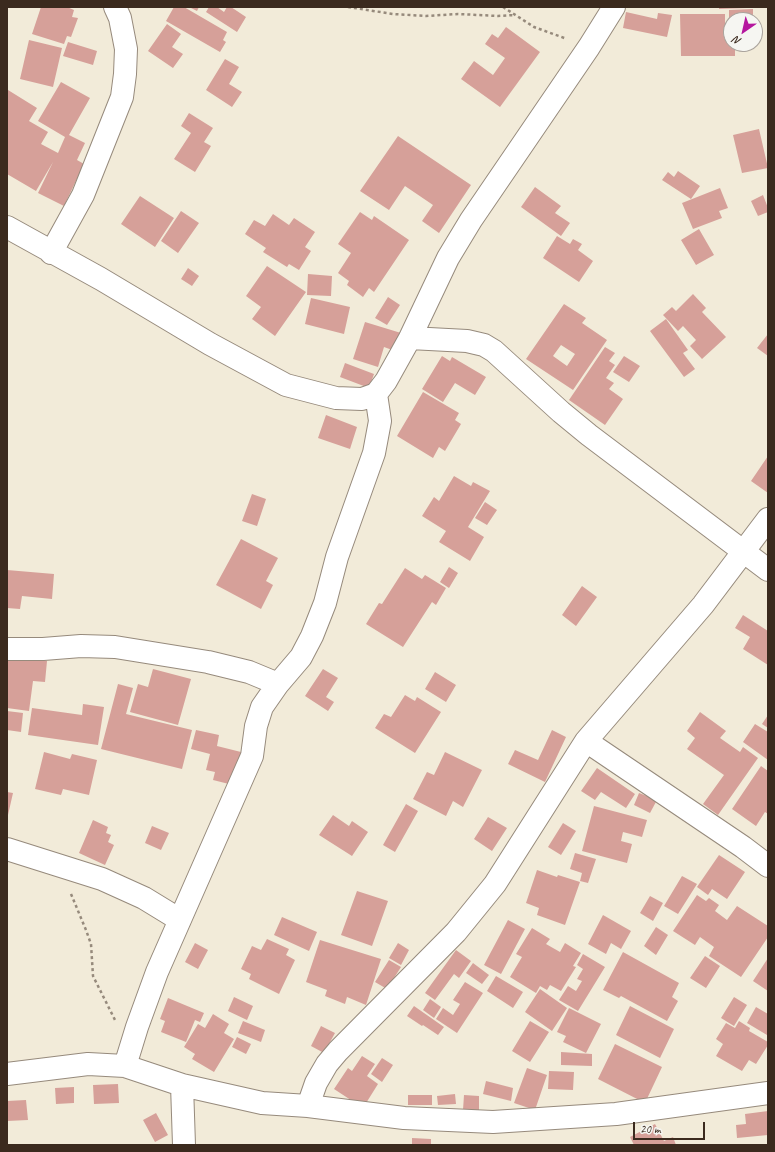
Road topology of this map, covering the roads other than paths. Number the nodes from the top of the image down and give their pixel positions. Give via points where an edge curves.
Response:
1 (115, 7) edge
2 (614, 7) edge
3 (7, 227) edge
4 (51, 253) junction
5 (410, 338) junction
6 (376, 394) junction
7 (768, 519) edge
8 (744, 552) junction
9 (768, 570) edge
10 (7, 649) edge
11 (278, 684) junction
12 (586, 741) junction
13 (7, 849) edge
14 (768, 866) edge
15 (180, 920) junction
16 (127, 1058) junction
17 (7, 1074) edge
18 (182, 1085) junction
19 (768, 1093) edge
20 (308, 1106) junction
21 (184, 1145) edge

1 - 4 street via 120,18 126,49 122,97 83,195
2 - 5 street via 471,220 448,258
3 - 4 street
4 - 6 street via 286,385 336,398 362,399
5 - 6 street
5 - 8 street via 467,341 484,345 494,351 561,412
6 - 11 street via 380,421 374,453 337,557 325,603 301,657
7 - 8 street
8 - 9 street
8 - 12 street via 703,605
10 - 11 street via 115,647 208,662 249,672
11 - 15 street via 262,707 256,726 252,756
12 - 14 street
12 - 20 street via 495,884 456,932 327,1064 316,1083
13 - 15 street via 109,882 144,898
15 - 16 street via 157,972
16 - 17 street
16 - 18 street
18 - 20 street via 262,1103
18 - 21 street
19 - 20 street via 616,1114 492,1122 404,1118

